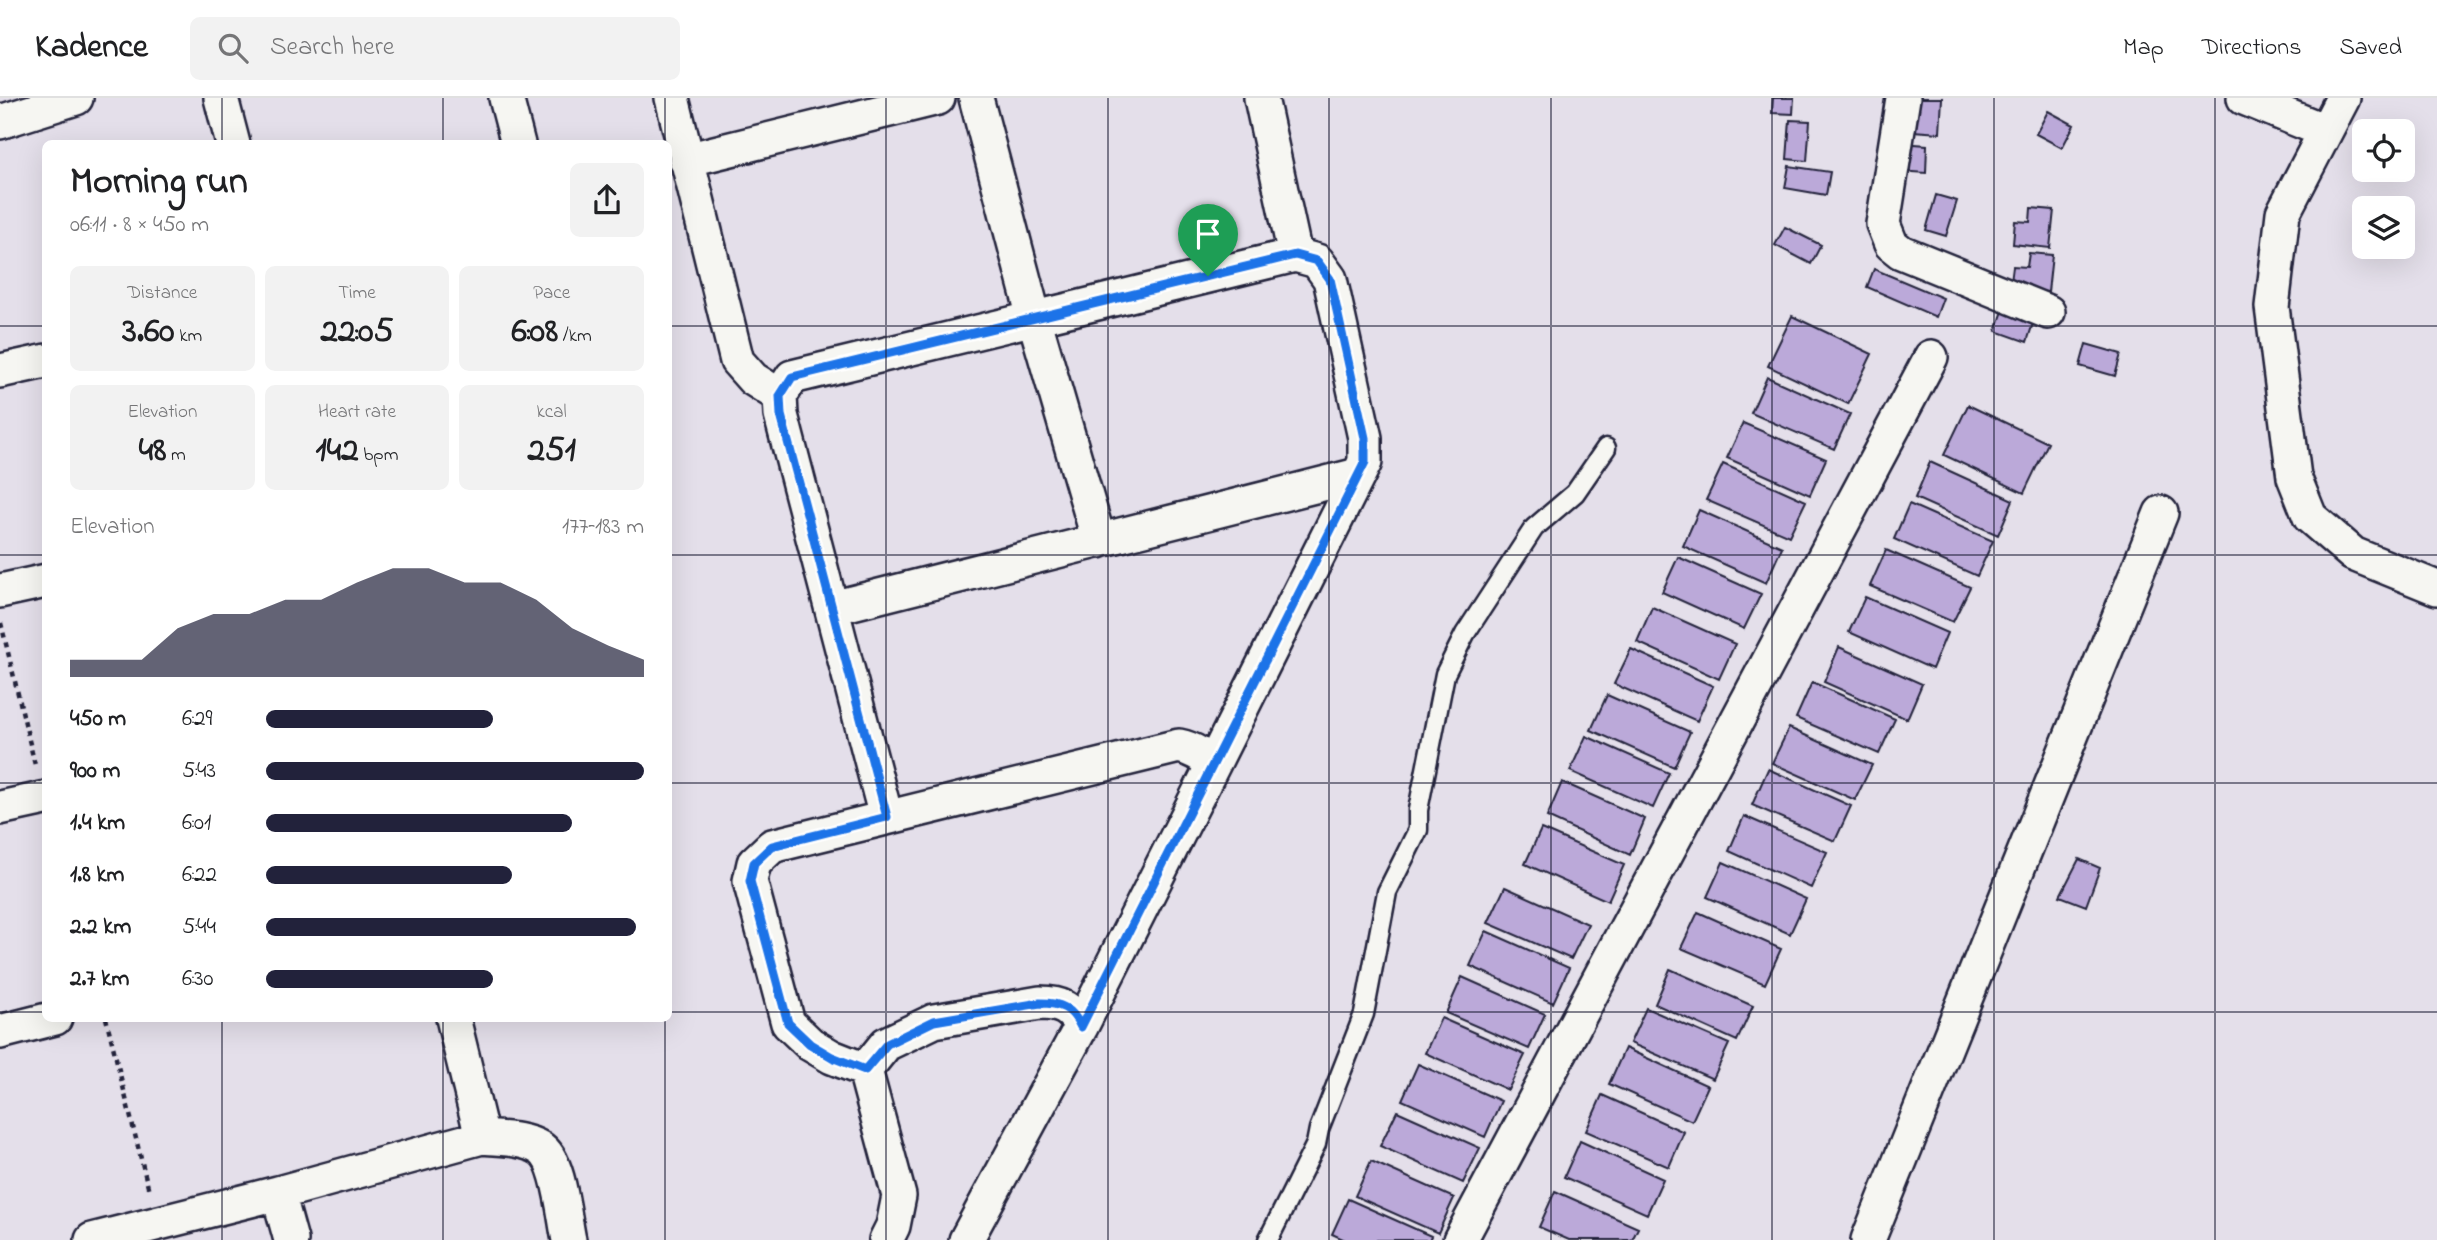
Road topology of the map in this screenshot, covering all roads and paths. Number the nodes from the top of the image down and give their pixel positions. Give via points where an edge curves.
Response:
1 (76, 98) edge
2 (221, 98) edge
3 (506, 98) edge
4 (671, 98) edge
5 (938, 98) edge
6 (976, 98) edge
7 (1261, 98) edge
8 (1903, 98) edge
9 (2244, 98) edge
10 (2343, 98) edge
11 (0, 122) edge
12 (2325, 131) junction
13 (232, 140) edge
14 (517, 140) edge
15 (686, 160) junction
16 (1295, 255) junction
17 (2048, 312) dead end
18 (1034, 318) junction
19 (1931, 357) dead end
20 (42, 362) edge
21 (0, 371) edge
22 (780, 396) junction
23 (1606, 448) dead end
24 (1358, 475) junction
25 (2161, 513) dead end
26 (1099, 541) junction
27 (42, 582) edge
28 (2437, 588) edge
29 (0, 591) edge
30 (832, 608) junction
31 (0, 619) edge
32 (1213, 765) junction
33 (42, 790) edge
34 (42, 798) edge
35 (0, 808) edge
36 (887, 817) junction
37 (42, 1021) edge
38 (107, 1022) edge
39 (454, 1022) edge
40 (1081, 1027) junction
41 (0, 1032) edge
42 (865, 1070) junction
43 (482, 1137) junction
44 (278, 1192) junction
45 (157, 1224) junction
46 (92, 1240) edge
47 (291, 1240) edge
48 (569, 1240) edge
49 (886, 1240) edge
50 (966, 1240) edge
51 (1268, 1240) edge
52 (1460, 1240) edge
53 (1868, 1240) edge

1 - 11 street
2 - 13 street
3 - 14 street
4 - 15 street
5 - 15 street
6 - 18 street
7 - 16 street
8 - 17 street via 1883,224 1891,244
9 - 12 street
10 - 12 street
12 - 28 street via 2283,213 2272,307 2294,477 2310,517 2353,554
15 - 22 street via 737,361 753,379
16 - 18 street
16 - 24 street via 1317,261 1330,279 1365,438 1365,462
18 - 22 street via 792,377
18 - 26 street
19 - 52 street
20 - 21 street
22 - 30 street via 781,415
23 - 51 lane via 1575,493 1534,527 1465,634 1445,674 1418,830 1387,892 1364,1014 1316,1144
24 - 26 street
24 - 32 street
25 - 53 street
26 - 30 street
27 - 29 street
30 - 36 street
31 - 33 path
32 - 36 street via 1190,748 1179,746
32 - 40 street
34 - 35 street
36 - 42 street via 772,846 754,863 750,881 788,1023 810,1044
37 - 41 street
38 - 45 path
39 - 43 street
40 - 42 street via 1075,1014 1055,1003 934,1021 887,1044
40 - 50 street
42 - 49 street via 899,1196 894,1226
43 - 44 street
43 - 48 street via 521,1140 543,1149 555,1168
44 - 45 street
44 - 47 street
45 - 46 street

